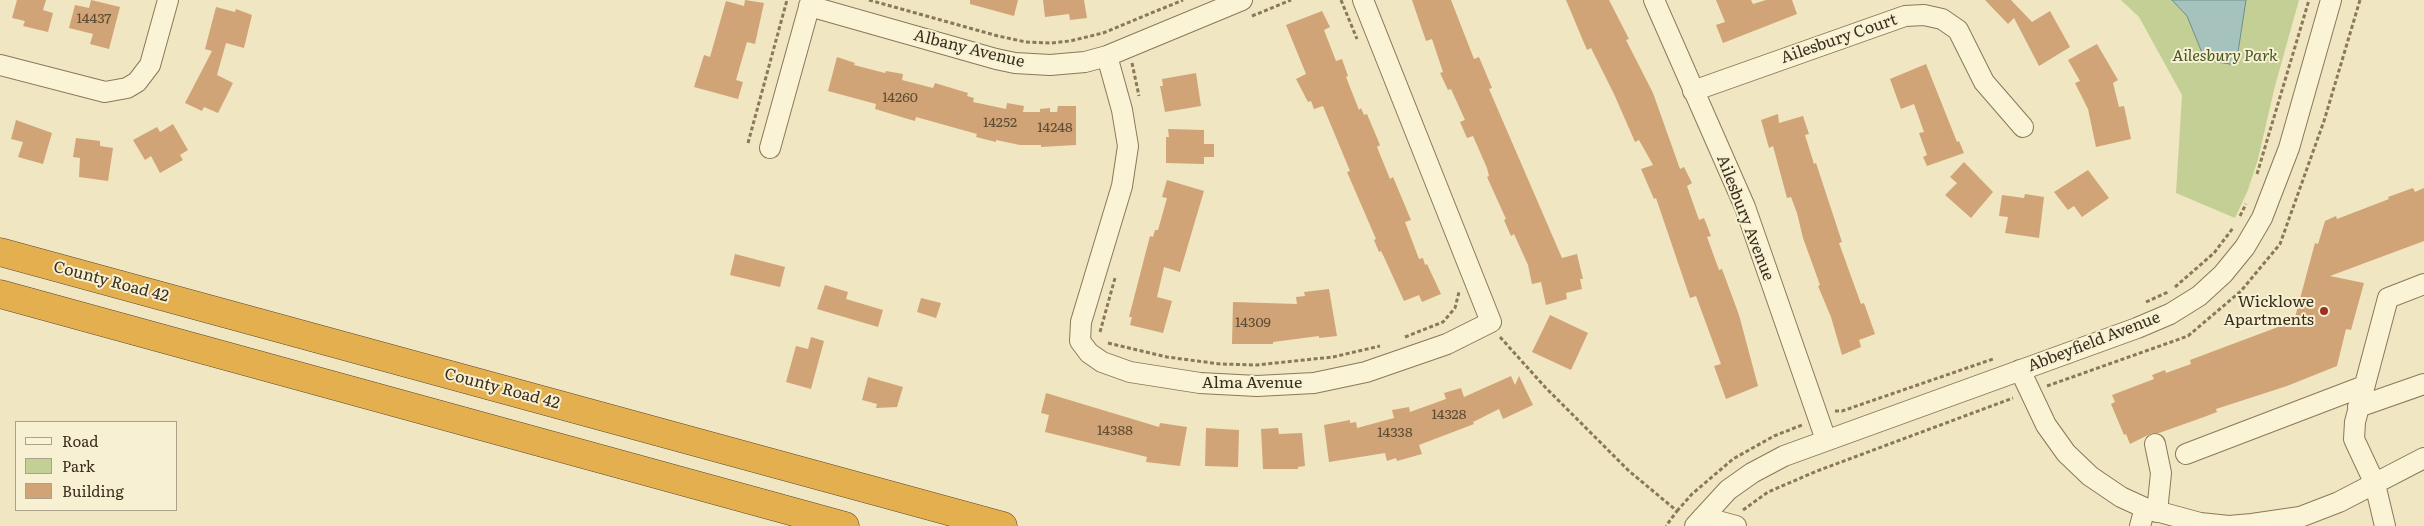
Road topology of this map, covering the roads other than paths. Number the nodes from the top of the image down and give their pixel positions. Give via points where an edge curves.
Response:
1 (168, 0) edge
2 (1242, 0) edge
3 (1363, 0) edge
4 (1654, 0) edge
5 (2331, 0) edge
6 (810, 3) edge
7 (1107, 56) junction
8 (0, 64) edge
9 (1693, 91) junction
10 (2023, 126) dead end
11 (770, 148) dead end
12 (0, 252) edge
13 (2424, 284) edge
14 (0, 294) edge
15 (2020, 370) junction
16 (2424, 384) edge
17 (2364, 386) junction
18 (2358, 407) junction
19 (1826, 440) junction
20 (2155, 444) dead end
21 (2186, 454) dead end
22 (2424, 458) edge
23 (814, 474) junction
24 (2374, 484) junction
25 (802, 514) junction
26 (2147, 516) edge
27 (1699, 522) edge
28 (1732, 525) edge
29 (845, 526) edge
30 (1003, 526) edge
31 (2385, 526) edge

1 - 8 street via 150,65 137,82 127,88 105,92
2 - 7 street, Albany Avenue
3 - 7 street, Alma Avenue via 1491,322 1447,344 1366,372 1314,383 1257,386 1200,383 1130,372 1093,357 1080,340 1080,329 1122,186 1128,146
4 - 9 street, Ailesbury Avenue
5 - 15 street, Abbeyfield Avenue via 2277,183 2245,247 2223,274 2199,296 2170,314
6 - 7 street, Albany Avenue via 1015,63 1062,65
6 - 11 street
9 - 10 street, Ailesbury Court via 1905,16 1924,15 1942,19 1958,30 1984,82
9 - 19 street, Ailesbury Avenue via 1745,207
12 - 23 highway, County Road 42
13 - 17 street via 2388,298
14 - 25 highway
15 - 19 street, Abbeyfield Avenue
15 - 26 street via 2046,424 2066,453 2090,476
16 - 18 street
17 - 18 street
17 - 21 street
18 - 24 street via 2354,439
19 - 27 street, Abbeyfield Avenue via 1752,473 1728,490
20 - 26 street via 2161,473
22 - 24 street
23 - 25 highway
23 - 30 highway, County Road 42
24 - 26 street via 2300,517 2252,524 2229,526
24 - 31 street
25 - 29 highway
27 - 28 street

